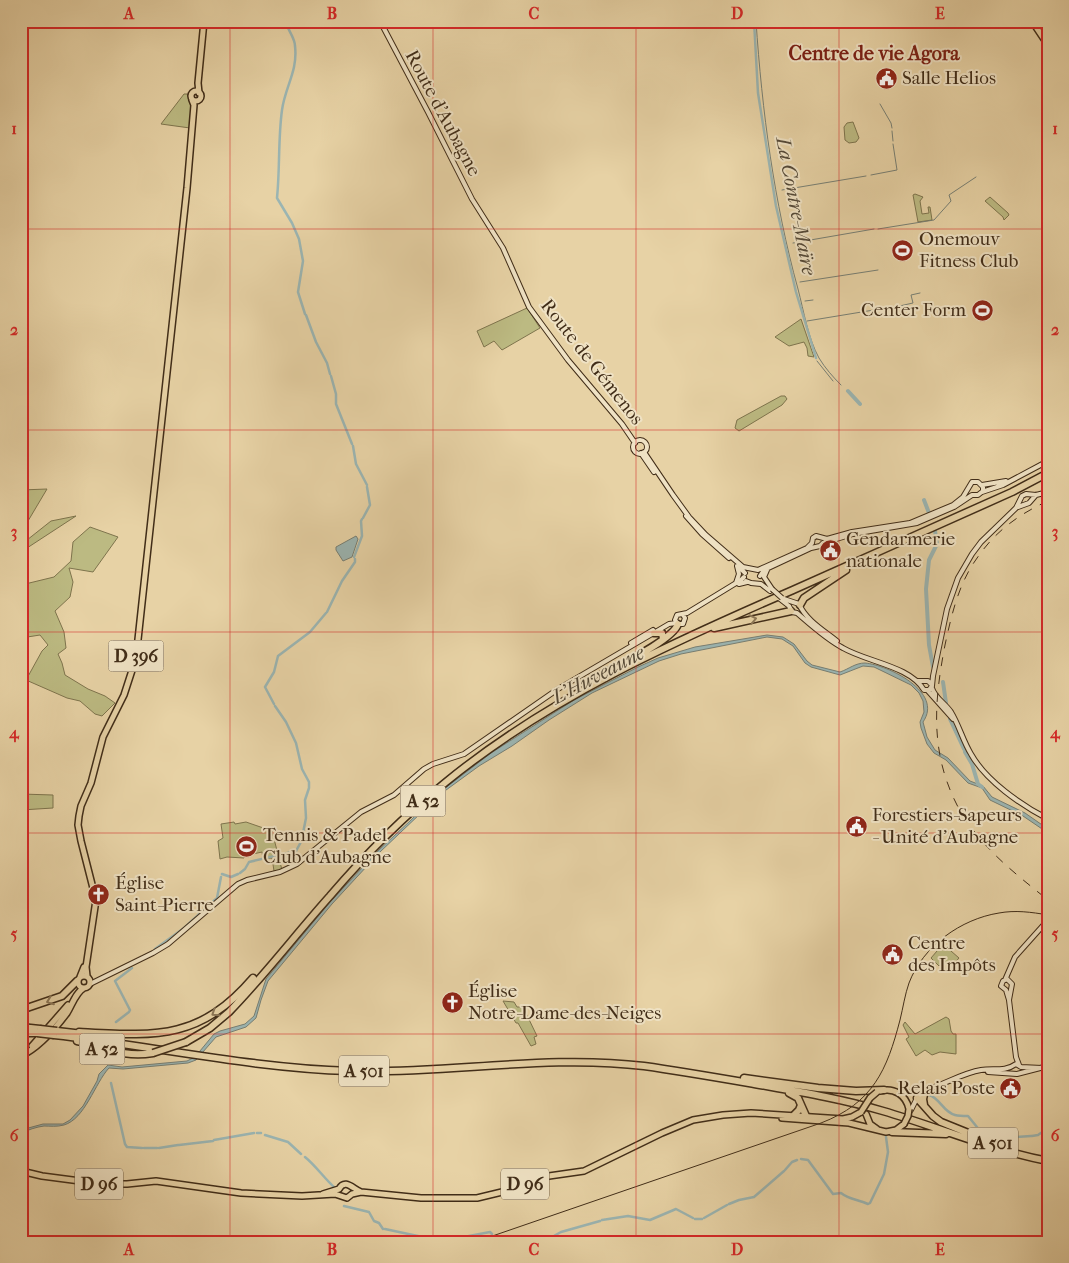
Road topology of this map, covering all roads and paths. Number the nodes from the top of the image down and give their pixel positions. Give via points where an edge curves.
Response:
1 (204, 21) edge
2 (1034, 21) edge
3 (380, 22) edge
4 (1048, 40) edge
5 (1048, 44) edge
6 (482, 215) joint
7 (637, 442) junction
8 (643, 453) junction
9 (1048, 461) edge
10 (1048, 469) edge
11 (1048, 474) edge
12 (1011, 480) junction
13 (982, 485) junction
14 (968, 491) junction
15 (982, 492) junction
16 (1048, 492) edge
17 (972, 495) junction
18 (1030, 495) junction
19 (1036, 495) junction
20 (1021, 500) junction
21 (1031, 500) junction
22 (1024, 504) junction
23 (1016, 508) junction
24 (909, 538) junction
25 (823, 541) junction
26 (813, 545) junction
27 (736, 564) junction
28 (770, 567) junction
29 (749, 569) junction
30 (758, 570) junction
31 (745, 575) junction
32 (760, 577) junction
33 (747, 582) junction
34 (755, 583) junction
35 (733, 585) junction
36 (771, 590) junction
37 (800, 607) junction
38 (792, 608) junction
39 (683, 615) junction
40 (685, 620) junction
41 (676, 622) junction
42 (654, 633) junction
43 (663, 639) junction
44 (657, 651) junction
45 (613, 656) junction
46 (866, 659) junction
47 (605, 672) junction
48 (933, 676) junction
49 (927, 681) junction
50 (917, 682) junction
51 (922, 686) junction
52 (931, 688) junction
53 (1048, 819) edge
54 (1048, 920) edge
55 (92, 930) junction
56 (1010, 970) junction
57 (89, 979) junction
58 (1005, 980) junction
59 (79, 981) junction
60 (1011, 981) junction
61 (84, 988) junction
62 (1011, 989) junction
63 (1006, 990) junction
64 (1009, 1000) junction
65 (21, 1010) edge
66 (21, 1028) edge
67 (37, 1032) junction
68 (69, 1032) junction
69 (21, 1033) edge
70 (54, 1034) junction
71 (195, 1052) junction
72 (21, 1054) edge
73 (205, 1054) junction
74 (1017, 1066) junction
75 (1048, 1066) edge
76 (1042, 1068) junction
77 (978, 1071) junction
78 (1020, 1072) junction
79 (1015, 1073) junction
80 (742, 1078) junction
81 (729, 1080) junction
82 (884, 1090) joint
83 (925, 1090) junction
84 (876, 1091) junction
85 (898, 1092) junction
86 (909, 1093) junction
87 (917, 1098) junction
88 (858, 1102) junction
89 (801, 1103) junction
90 (926, 1108) junction
91 (910, 1110) junction
92 (864, 1113) junction
93 (742, 1114) junction
94 (794, 1115) junction
95 (806, 1116) junction
96 (822, 1120) junction
97 (835, 1121) junction
98 (879, 1130) junction
99 (892, 1132) junction
100 (983, 1143) junction
101 (997, 1144) junction
102 (1048, 1159) edge
103 (21, 1172) edge
104 (352, 1191) junction
105 (339, 1192) junction

1 - 55 main road, D 396 via 197,92 191,95 195,100 188,172 136,658 124,695 103,737 78,821 96,900
2 - 4 main road
2 - 5 main road
3 - 6 main road, Route d'Aubagne
6 - 7 main road, Route de Gémenos via 504,248 530,307
7 - 8 main road via 633,446 635,451
7 - 8 main road via 646,444
8 - 27 main road, Route de Gémenos via 690,522
8 - 29 main road, Route de Gémenos via 689,517
9 - 12 main road
10 - 47 highway, A 52
11 - 24 highway, A 52
12 - 13 main road
12 - 15 main road
13 - 14 main road via 972,482
13 - 15 main road
14 - 17 main road
14 - 25 main road via 953,505 910,523
15 - 17 main road via 978,496
16 - 19 main road
17 - 25 main road via 954,507 917,523
18 - 19 main road
18 - 20 main road via 1023,494
18 - 21 main road
19 - 21 main road
20 - 22 main road
20 - 23 main road
21 - 22 main road
22 - 23 main road
23 - 48 main road via 981,542 958,578 947,609
24 - 37 highway via 844,572 806,597
24 - 44 highway, A 52
25 - 26 main road via 820,546
25 - 26 main road via 816,536
26 - 28 main road
26 - 30 main road
27 - 31 main road, Route de Gémenos
27 - 35 main road via 739,574
28 - 32 main road
28 - 36 main road via 764,577
29 - 30 main road
29 - 31 main road
30 - 32 main road
31 - 33 main road
31 - 35 main road
32 - 34 main road
32 - 36 main road
33 - 34 main road
33 - 40 main road via 719,596
34 - 36 main road
35 - 39 main road
36 - 38 main road, bridge
37 - 38 main road
37 - 38 main road via 796,602
37 - 46 main road via 809,619 837,642
44 -> 38 highway via 714,628
38 - 46 main road via 841,648
39 - 40 main road
39 - 41 main road via 678,614
40 - 41 main road via 683,624
41 - 42 main road
41 - 43 highway via 675,630
41 - 45 main road via 639,638
42 - 43 highway via 662,633
42 - 45 main road
43 - 47 highway
44 - 70 highway, A 52, bridge via 546,710 445,782 375,847 229,1012 210,1028 186,1042 139,1055 120,1054
45 - 57 main road via 532,706 464,754 424,769 394,795 358,814 297,864 238,884 175,939 153,953 104,976
46 - 50 main road via 896,668
47 -> 68 highway, A 52 via 508,729 412,806 328,891 246,987 213,1014 180,1029 154,1035
48 - 49 main road
48 - 52 main road
49 - 50 main road
49 - 51 main road
49 - 52 main road
50 - 51 main road
51 - 52 main road via 924,690
52 - 53 main road via 957,724 975,761 988,776 1031,812
54 - 56 main road via 1015,957
55 - 57 main road, D 396 via 86,968
55 - 59 main road, D 396
56 - 58 main road
56 - 60 main road
57 - 59 main road
57 - 61 main road
58 - 60 main road
58 - 63 main road via 1001,986
59 - 61 main road
59 -> 65 highway via 62,996
59 - 72 main road, D 396 via 66,1008
60 - 62 main road
61 - 72 main road, D 396 via 43,1040
62 - 63 main road
62 - 64 main road
63 - 64 main road
64 - 74 main road
66 - 67 highway
67 - 69 highway, A 501
67 - 70 highway, A 501, bridge
68 - 70 highway, A 52
68 - 71 highway, A 501
70 - 71 highway, A 501
71 - 73 highway, A 501
73 - 80 highway, A 501 via 359,1068 571,1058 644,1063
73 - 81 highway, A 501 via 303,1068 352,1071 533,1062 614,1063
74 - 76 main road
74 - 77 main road
74 - 78 main road
74 - 79 main road via 1012,1070
75 - 76 main road
76 - 78 main road
77 - 79 main road
77 - 83 main road
78 - 79 main road
80 - 84 highway via 818,1088
80 - 88 highway, A 501
81 - 88 highway, A 501
81 - 89 highway via 793,1095
82 - 84 highway
82 - 85 main road
83 - 86 main road
83 - 87 main road
83 - 90 highway via 923,1100
84 - 88 main road, bridge via 870,1098
85 - 86 main road
85 - 91 main road
86 - 87 main road
87 - 90 highway
87 - 91 main road
88 - 92 main road, bridge
88 - 100 highway, A 501
88 - 101 highway, A 501
89 - 94 highway
89 - 95 highway
90 - 101 highway via 941,1122
91 - 99 main road, bridge via 904,1124
92 - 97 main road, D 96
92 - 98 main road via 870,1124
93 - 94 main road, D 96
93 - 96 main road, D 96
93 - 104 main road, D 96 via 688,1121 584,1171 549,1176 477,1198 421,1198
94 - 95 main road, D 96
95 - 96 main road
96 - 97 main road, D 96
97 - 98 main road, D 96
98 - 99 main road
99 - 100 highway via 940,1133
100 - 102 highway, A 501 via 1013,1154
101 - 102 highway, A 501
103 - 105 main road, D 96 via 103,1184 156,1181 241,1194 302,1196
104 - 105 main road via 346,1198
104 - 105 main road via 350,1185 345,1184

